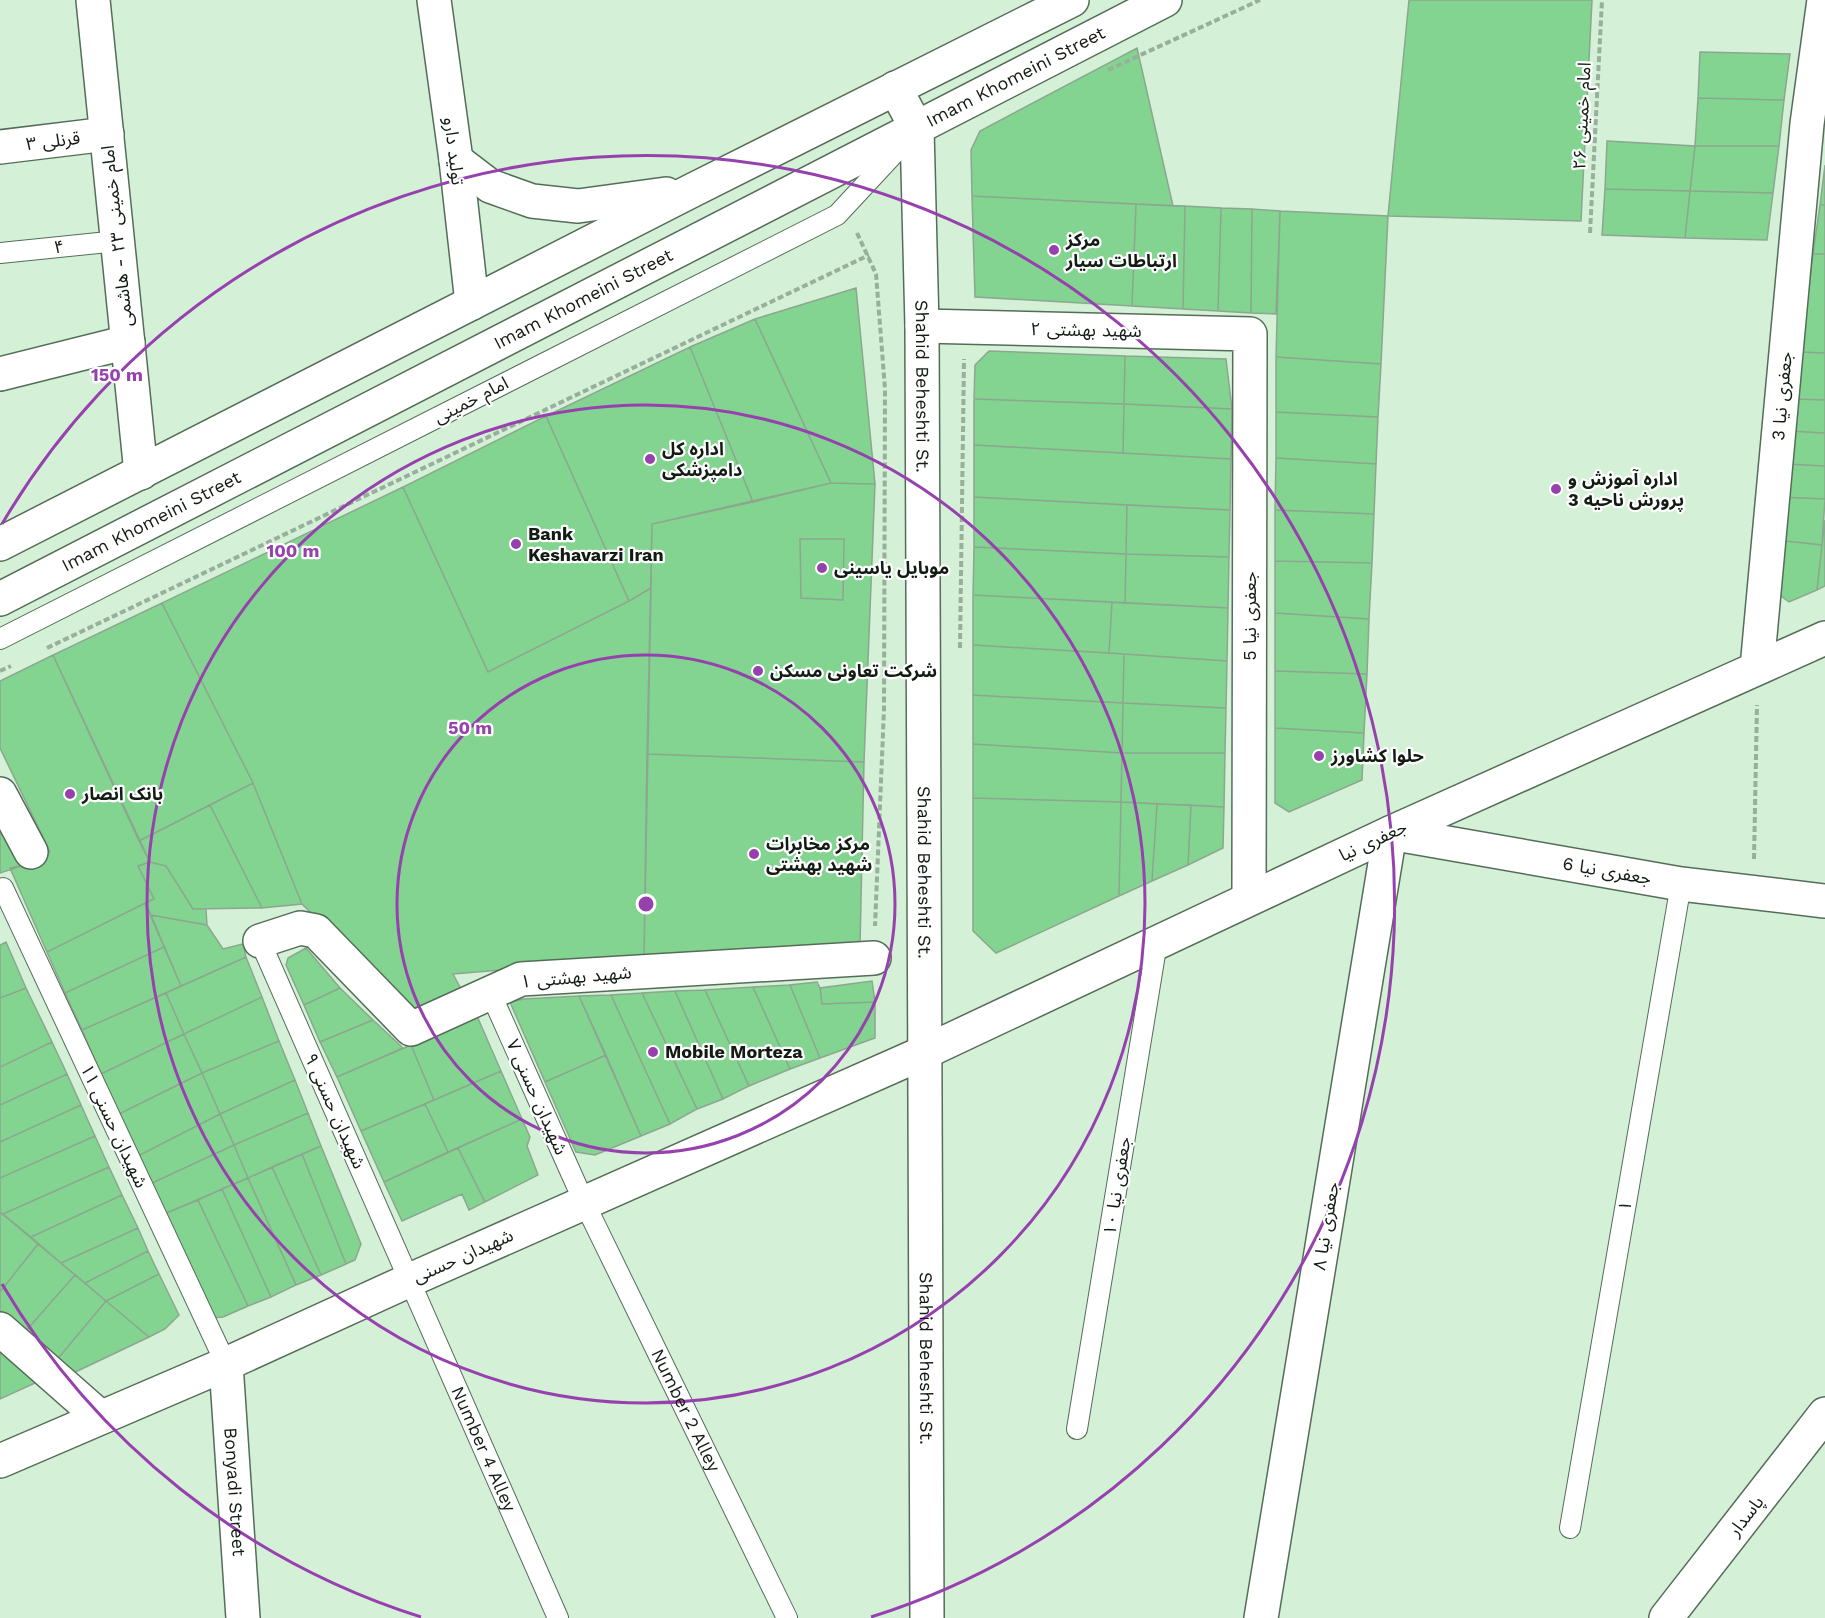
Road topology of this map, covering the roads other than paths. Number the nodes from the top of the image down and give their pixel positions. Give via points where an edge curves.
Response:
1 (93, 0) edge
2 (434, 0) edge
3 (1072, 0) edge
4 (1165, 0) edge
5 (1824, 0) edge
6 (895, 88) junction
7 (1816, 125) edge
8 (917, 129) junction
9 (107, 134) junction
10 (0, 147) edge
11 (456, 160) junction
12 (691, 191) junction
13 (118, 241) junction
14 (0, 254) edge
15 (472, 303) junction
16 (922, 326) junction
17 (1250, 334) joint
18 (128, 342) junction
19 (0, 374) edge
20 (141, 473) junction
21 (0, 544) edge
22 (0, 599) edge
23 (1825, 638) edge
24 (0, 639) edge
25 (1757, 668) junction
26 (0, 794) edge
27 (1390, 833) junction
28 (31, 852) dead end
29 (1680, 884) junction
30 (3, 888) dead end
31 (1249, 898) junction
32 (1825, 902) edge
33 (260, 941) joint
34 (1157, 942) junction
35 (874, 958) road end
36 (490, 992) junction
37 (925, 1052) junction
38 (584, 1202) junction
39 (410, 1280) junction
40 (0, 1329) edge
41 (226, 1364) junction
42 (1825, 1414) edge
43 (100, 1417) junction
44 (1077, 1429) dead end
45 (0, 1461) edge
46 (1570, 1528) dead end
47 (243, 1618) edge
48 (558, 1618) edge
49 (787, 1618) edge
50 (927, 1618) edge
51 (1261, 1618) edge
52 (1666, 1618) edge

1 - 9 street, امام خمینی ۲۳ - هاشمی
2 - 11 street, تولید دارو
3 - 6 street
4 - 8 street, Imam Khomeini Street
5 - 7 street, جعفری نیا 3
6 - 8 street
6 - 12 street
7 - 25 street, جعفری نیا 3
8 - 16 street, Shahid Beheshti St.
8 - 22 street, Imam Khomeini Street
8 - 24 lane, امام خمینی via 837,215
9 - 10 street, قرنلی ۳
9 - 13 street, امام خمینی ۲۳ - هاشمی
11 - 12 street via 490,186 532,201 578,206
11 - 15 street, تولید دارو
12 - 15 street
13 - 14 lane, ۴
13 - 18 street, امام خمینی ۲۳ - هاشمی
15 - 20 street
16 - 17 street, شهید بهشتی ۲
16 - 37 street, Shahid Beheshti St.
17 - 31 street, جعفری نیا 5
18 - 19 street
18 - 20 street, امام خمینی ۲۳ - هاشمی
20 - 21 street
23 - 25 street, جعفری نیا
25 - 27 street, جعفری نیا
26 - 28 street
27 - 29 street, جعفری نیا 6
27 - 31 street, جعفری نیا
27 - 51 street, جعفری نیا ۸
29 - 32 street, جعفری نیا 6
29 - 46 lane, ۱
30 - 41 lane, شهیدان حسنی ۱۱
31 - 34 street, جعفری نیا
33 - 36 street, شهید بهشتی ۱ via 300,928 316,931 411,1029
33 - 39 lane, شهیدان حسنی ۹
34 - 37 street, جعفری نیا
34 - 44 lane, جعفری نیا ۱۰
35 - 36 street, شهید بهشتی ۱ via 521,979
36 - 38 lane, شهیدان حسنی ۷
37 - 38 street, شهیدان حسنی
37 - 50 street, Shahid Beheshti St.
38 - 39 street, شهیدان حسنی
38 - 49 lane, Number 2 Alley
39 - 41 street, شهیدان حسنی
39 - 48 lane, Number 4 Alley
40 - 43 street
41 - 43 street, شهیدان حسنی
41 - 47 street, Bonyadi Street
42 - 52 street, پاسدار
43 - 45 street, شهیدان حسنی

